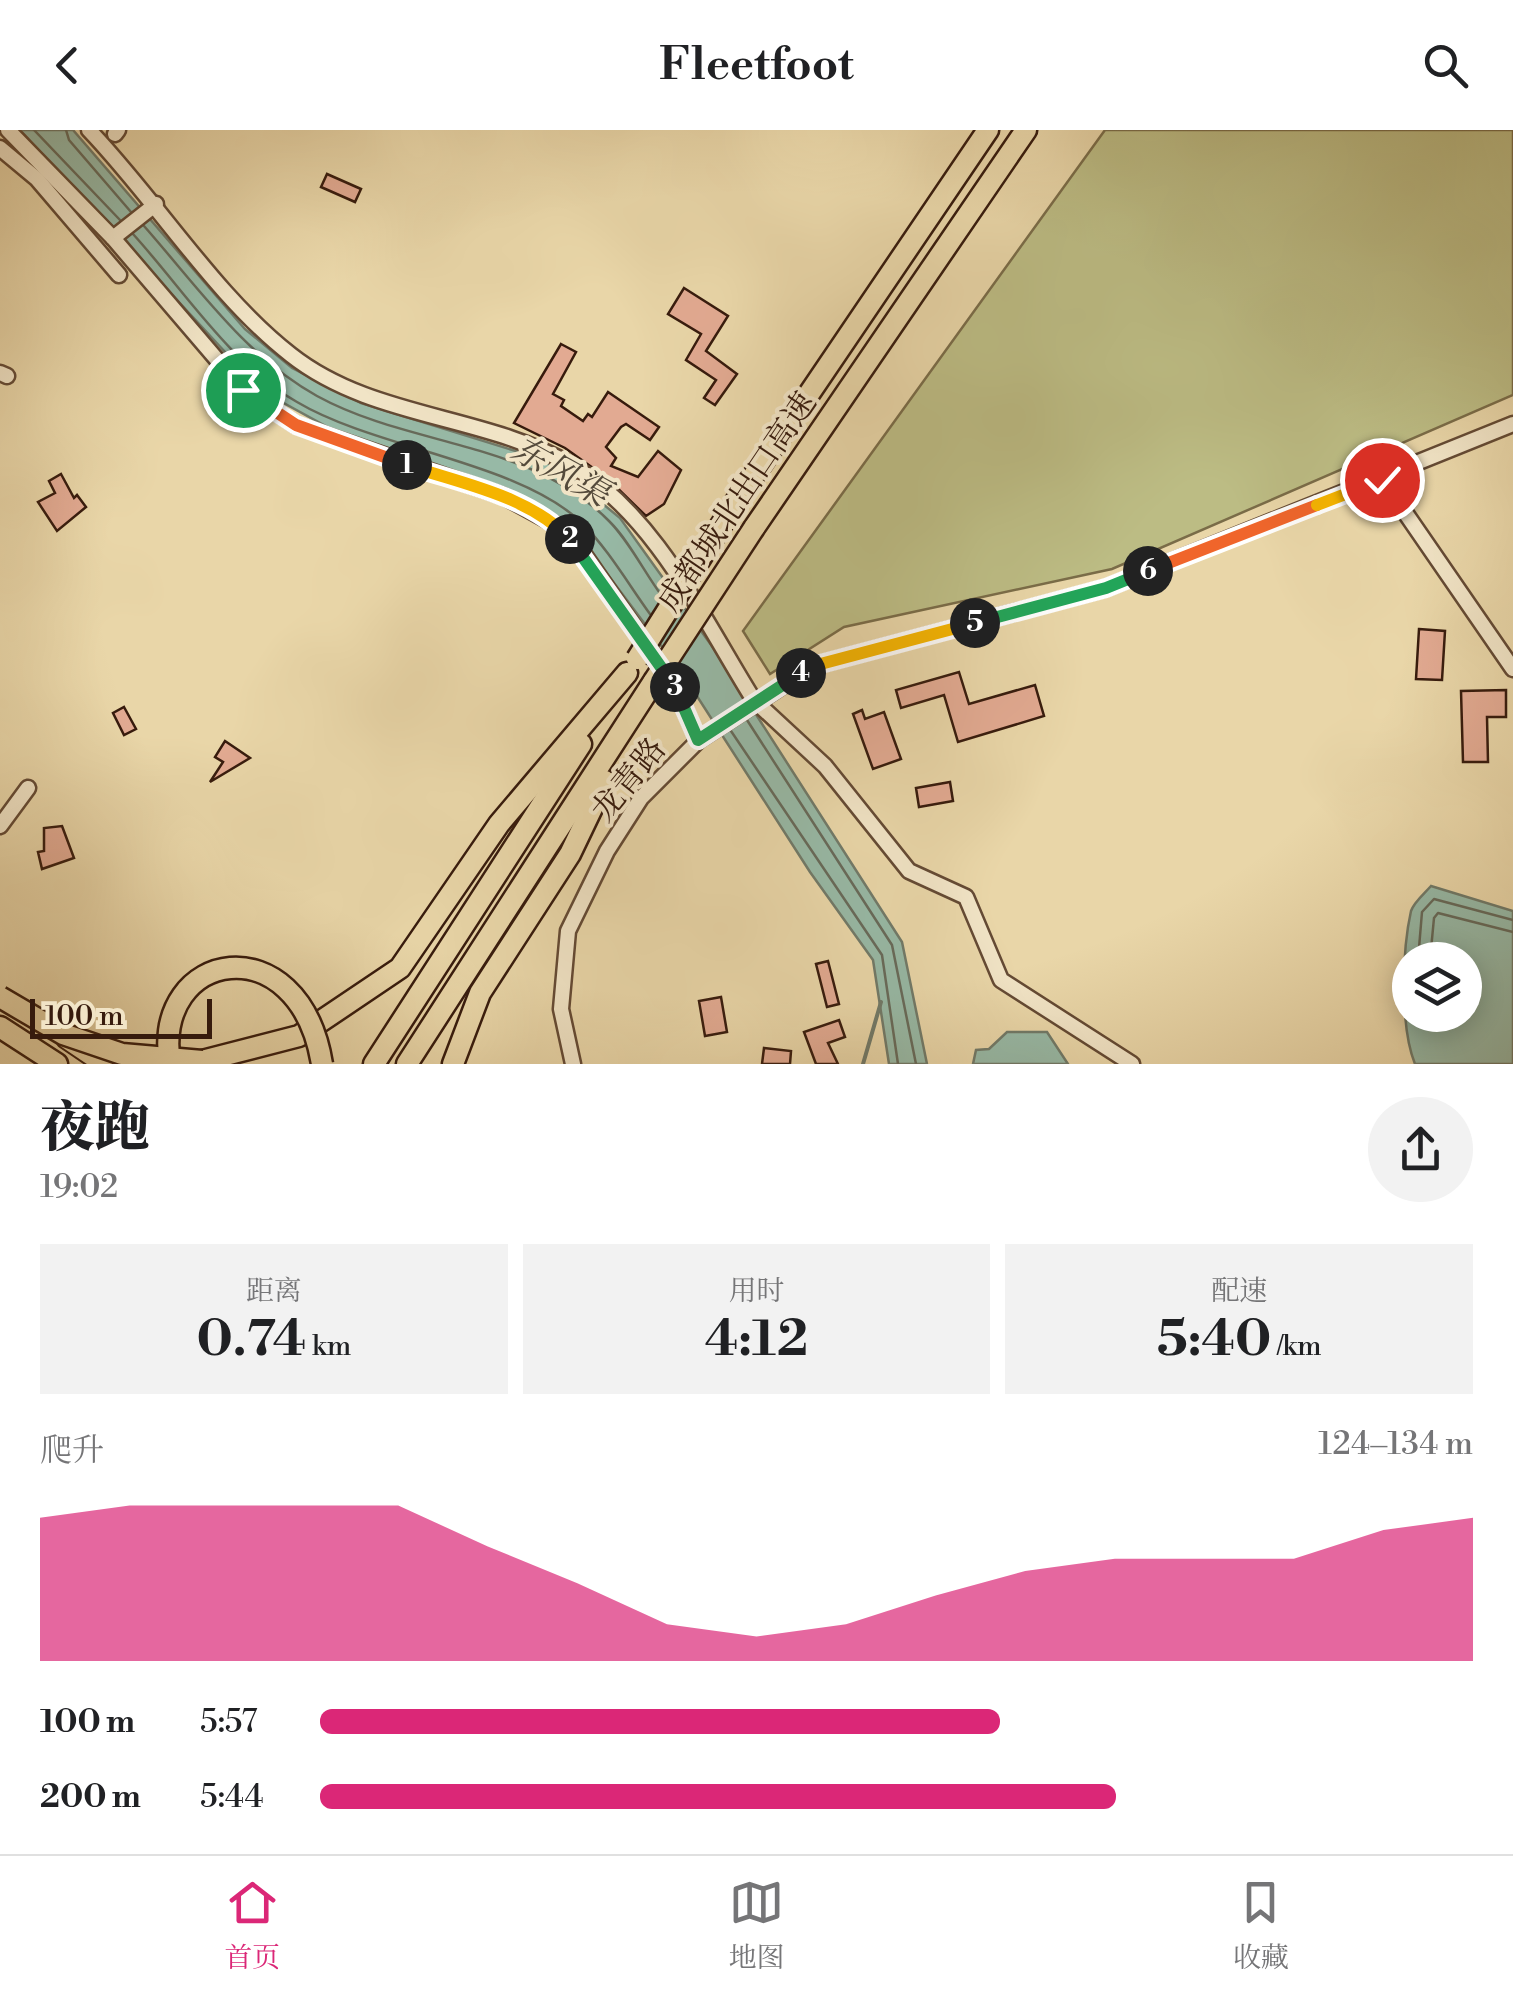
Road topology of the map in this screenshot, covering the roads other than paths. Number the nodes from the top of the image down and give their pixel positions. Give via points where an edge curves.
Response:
1 (8, 130) edge
2 (89, 130) edge
3 (988, 130) edge
4 (1026, 130) edge
5 (0, 148) edge
6 (156, 204) junction
7 (113, 238) junction
8 (119, 275) dead end
9 (1513, 424) edge
10 (1382, 480) junction
11 (632, 666) junction
12 (1513, 669) edge
13 (755, 702) junction
14 (636, 714) junction
15 (698, 740) junction
16 (28, 788) dead end
17 (0, 826) edge
18 (0, 995) edge
19 (0, 1027) edge
20 (57, 1064) edge
21 (103, 1064) edge
22 (170, 1064) edge
23 (322, 1064) edge
24 (374, 1064) edge
25 (408, 1064) edge
26 (453, 1064) edge
27 (573, 1064) edge
28 (1132, 1064) edge

1 - 7 street
2 - 6 street
3 - 11 highway, 成都城北出口高速, bridge
4 - 14 highway, 成都城北出口高速, bridge via 754,528
5 - 8 street via 37,179
6 - 7 street
6 - 13 street via 252,319 332,382 541,451 604,487 647,535
7 - 15 street via 243,390 264,405 296,425 503,496 556,524 674,686
9 - 10 street, 龙青路
10 - 12 street
10 - 13 street, 龙青路 via 1106,588 813,666
11 - 18 highway, bridge via 499,824 400,968 299,1036 202,1060 122,1054 63,1034
11 - 24 highway, 成都城北出口高速
13 - 15 street, 龙青路
13 - 28 street via 825,766 909,871 966,897 1000,980
14 - 25 highway, 成都城北出口高速
14 - 26 highway via 570,854 480,992
15 - 27 street, 龙青路 via 641,798 568,931 560,1009
16 - 17 street
18 - 21 main road
19 - 20 highway
22 - 23 highway, bridge via 166,1036 175,1008 194,984 222,968 275,976 292,990 308,1010

